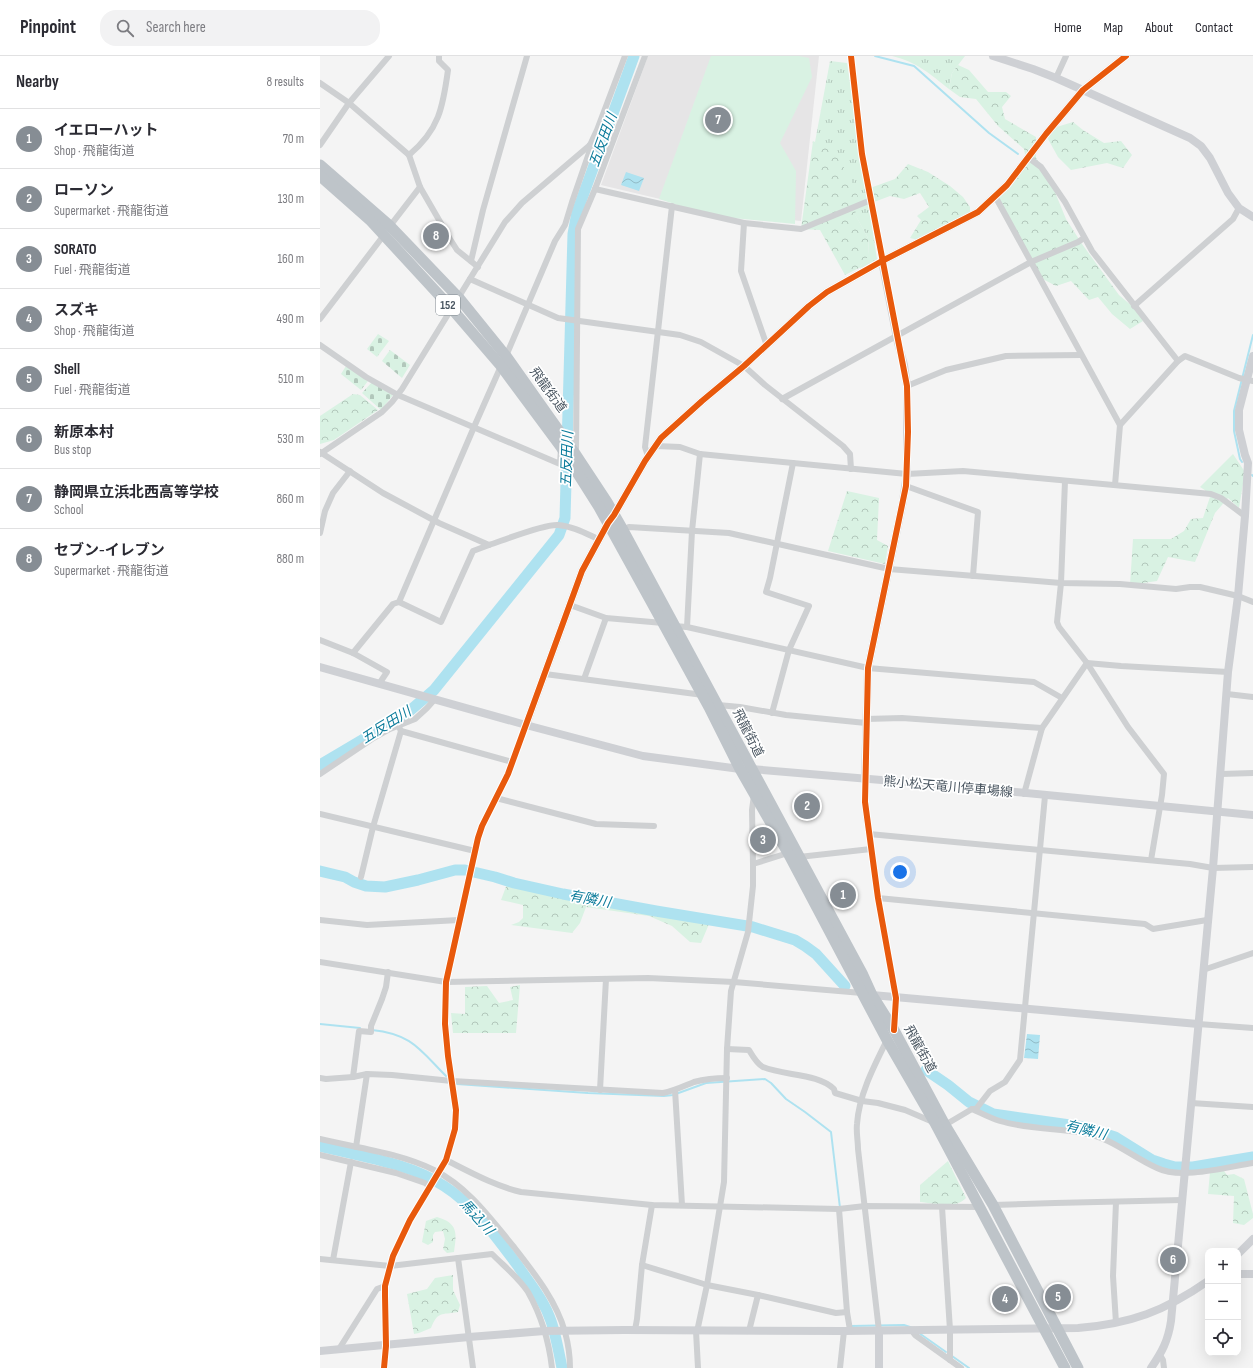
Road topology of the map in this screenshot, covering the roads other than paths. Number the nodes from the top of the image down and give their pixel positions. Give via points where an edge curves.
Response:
1 (389, 56) edge
2 (439, 56) edge
3 (527, 56) edge
4 (625, 56) edge
5 (645, 56) edge
6 (851, 56) edge
7 (993, 56) edge
8 (1066, 56) edge
9 (1126, 56) edge
10 (1056, 78) junction
11 (320, 83) edge
12 (1083, 90) junction
13 (349, 103) junction
14 (320, 145) edge
15 (592, 146) junction
16 (606, 151) junction
17 (409, 155) junction
18 (1029, 158) junction
19 (320, 165) edge
20 (320, 176) edge
21 (420, 187) junction
22 (595, 189) junction
23 (995, 196) junction
24 (871, 200) junction
25 (672, 206) junction
26 (1239, 208) junction
27 (1253, 217) edge
28 (744, 223) junction
29 (387, 230) junction
30 (1084, 238) junction
31 (471, 261) junction
32 (882, 261) junction
33 (1031, 262) junction
34 (478, 267) junction
35 (470, 279) junction
36 (459, 298) junction
37 (527, 304) junction
38 (1134, 306) junction
39 (452, 309) junction
40 (320, 319) edge
41 (576, 319) junction
42 (658, 332) junction
43 (898, 337) junction
44 (320, 345) edge
45 (767, 346) junction
46 (1081, 355) junction
47 (1253, 356) edge
48 (504, 361) junction
49 (1178, 361) junction
50 (744, 366) junction
51 (1246, 379) edge
52 (907, 386) junction
53 (398, 395) junction
54 (782, 399) junction
55 (1120, 425) junction
56 (474, 428) junction
57 (656, 446) junction
58 (561, 447) junction
59 (320, 453) edge
60 (575, 453) junction
61 (700, 454) junction
62 (648, 456) junction
63 (793, 463) junction
64 (1251, 466) edge
65 (851, 469) junction
66 (350, 471) junction
67 (907, 474) junction
68 (1065, 481) junction
69 (1115, 485) junction
70 (906, 486) junction
71 (1245, 516) junction
72 (611, 519) junction
73 (434, 520) junction
74 (623, 530) junction
75 (692, 532) junction
76 (320, 533) edge
77 (598, 539) junction
78 (776, 544) junction
79 (489, 545) junction
80 (889, 568) junction
81 (973, 576) junction
82 (1061, 583) junction
83 (1238, 596) junction
84 (399, 602) junction
85 (1253, 602) edge
86 (570, 605) junction
87 (606, 618) junction
88 (668, 624) junction
89 (687, 627) junction
90 (320, 640) edge
91 (790, 650) junction
92 (352, 653) junction
93 (1087, 663) junction
94 (320, 666) edge
95 (868, 668) junction
96 (1228, 672) junction
97 (545, 674) junction
98 (584, 679) junction
99 (379, 684) junction
100 (1227, 694) junction
101 (702, 695) junction
102 (1253, 697) edge
103 (433, 698) junction
104 (1062, 698) junction
105 (718, 705) junction
106 (772, 712) junction
107 (866, 721) junction
108 (526, 725) junction
109 (1042, 728) junction
110 (400, 729) junction
111 (512, 762) junction
112 (746, 769) junction
113 (1253, 773) edge
114 (320, 774) edge
115 (1221, 774) junction
116 (865, 780) junction
117 (1024, 794) junction
118 (754, 795) junction
119 (1045, 796) junction
120 (496, 798) junction
121 (1161, 806) junction
122 (1218, 812) junction
123 (320, 814) edge
124 (1253, 815) edge
125 (654, 826) dead end
126 (373, 827) junction
127 (869, 834) junction
128 (871, 849) junction
129 (475, 850) junction
130 (1040, 850) junction
131 (788, 853) junction
132 (799, 857) junction
133 (1151, 860) junction
134 (753, 864) junction
135 (1253, 867) edge
136 (1213, 868) junction
137 (361, 877) dead end
138 (878, 898) junction
139 (1035, 913) junction
140 (320, 920) edge
141 (459, 920) junction
142 (1207, 920) junction
143 (1253, 953) edge
144 (320, 962) edge
145 (1203, 970) junction
146 (388, 972) junction
147 (606, 979) junction
148 (446, 982) junction
149 (734, 982) junction
150 (868, 994) junction
151 (896, 998) junction
152 (1025, 1008) junction
153 (1198, 1024) junction
154 (1253, 1028) edge
155 (894, 1030) junction
156 (887, 1040) junction
157 (727, 1049) junction
158 (367, 1074) junction
159 (353, 1077) junction
160 (320, 1078) edge
161 (726, 1078) junction
162 (452, 1081) junction
163 (600, 1090) junction
164 (675, 1091) junction
165 (862, 1100) junction
166 (1191, 1103) junction
167 (1253, 1107) edge
168 (974, 1109) junction
169 (940, 1124) junction
170 (320, 1139) edge
171 (356, 1147) junction
172 (320, 1155) edge
173 (446, 1160) junction
174 (351, 1162) junction
175 (1253, 1163) edge
176 (1185, 1173) junction
177 (438, 1174) junction
178 (430, 1187) junction
179 (1182, 1200) junction
180 (1116, 1202) junction
181 (682, 1204) junction
182 (652, 1205) junction
183 (720, 1205) junction
184 (993, 1205) junction
185 (865, 1206) junction
186 (942, 1207) junction
187 (981, 1207) junction
188 (839, 1209) junction
189 (1253, 1239) edge
190 (1241, 1251) edge
191 (458, 1258) junction
192 (320, 1259) edge
193 (333, 1260) junction
194 (642, 1265) junction
195 (390, 1266) junction
196 (1241, 1274) edge
197 (1253, 1274) edge
198 (1205, 1283) edge
199 (707, 1285) junction
200 (385, 1286) junction
201 (758, 1295) junction
202 (1172, 1303) junction
203 (846, 1312) junction
204 (1116, 1323) junction
205 (1044, 1329) junction
206 (1057, 1329) junction
207 (635, 1330) junction
208 (879, 1330) junction
209 (950, 1330) junction
210 (696, 1331) junction
211 (749, 1331) junction
212 (847, 1331) junction
213 (912, 1331) junction
214 (545, 1332) junction
215 (564, 1332) junction
216 (469, 1337) junction
217 (386, 1346) junction
218 (339, 1349) junction
219 (320, 1351) edge
220 (1160, 1355) junction
221 (950, 1360) junction
222 (384, 1368) edge
223 (473, 1368) edge
224 (552, 1368) edge
225 (570, 1368) edge
226 (698, 1368) edge
227 (840, 1368) edge
228 (879, 1368) edge
229 (961, 1368) edge
230 (1065, 1368) edge
231 (1078, 1368) edge
232 (1151, 1368) edge
233 (1164, 1368) edge

1 - 13 street
2 - 17 street via 439,61 448,70 437,121 421,145
3 - 31 street via 484,203
4 - 15 street
5 - 16 street
6 - 24 street via 862,154
7 - 10 street
8 - 10 street
9 - 12 street
10 - 12 street
11 - 13 street
12 - 18 street
12 - 26 street via 1190,138 1201,146
13 - 14 street
13 - 17 street
15 - 16 street
15 - 34 street via 522,203 505,222
15 - 37 street via 566,225 555,241
16 - 22 street
17 - 21 street
18 - 23 street
18 - 30 street via 1041,167
19 - 29 highway, 飛龍街道 / 152
20 - 29 highway, 飛龍街道 / 152 via 370,220
21 - 29 street
21 - 31 street via 457,250
22 - 25 street
22 - 41 street via 578,229
23 - 32 street via 978,212
23 - 33 street
24 - 28 street via 800,228
24 - 32 street
25 - 28 street
25 - 42 street
26 - 27 street
26 - 38 street via 1234,219
28 - 45 street via 741,271
29 - 36 highway, 飛龍街道 / 152
29 - 39 highway, 飛龍街道 / 152
29 - 40 street
30 - 33 street
30 - 38 street
31 - 34 street
32 - 43 street
32 - 45 street via 827,292
33 - 43 street
33 - 46 street
34 - 35 street
35 - 36 street
35 - 37 street
36 - 39 street
36 - 48 highway, 飛龍街道 / 152
37 - 41 street via 558,318
37 - 48 street
38 - 49 street
39 - 48 highway, 飛龍街道 / 152
39 - 53 street
41 - 42 street
41 - 60 street
42 - 50 street via 680,335 701,342
42 - 62 street via 645,447
43 - 52 street
43 - 54 street
44 - 53 street via 366,377
45 - 50 street
46 - 52 street via 1006,356 946,370
46 - 55 street
47 - 51 street
48 - 56 street
48 - 58 highway, 飛龍街道 / 152
48 - 60 highway, 飛龍街道 / 152
49 - 51 street via 1185,356
49 - 55 street
50 - 54 street
50 - 57 street via 661,438
51 - 64 street via 1239,410 1239,430 1245,455
52 - 67 street
53 - 56 street
53 - 59 street via 382,412
54 - 65 street via 843,446 850,454
55 - 69 street
56 - 58 street via 560,464
56 - 73 street
57 - 61 street via 680,447
57 - 62 street
58 - 72 highway, 飛龍街道 / 152
59 - 66 street
60 - 72 highway, 飛龍街道 / 152
61 - 63 street
61 - 75 street
62 - 72 street
63 - 65 street
63 - 78 street
64 - 71 street
65 - 67 street
66 - 73 street via 383,493
66 - 76 street via 333,493 325,511
67 - 68 street via 963,472
67 - 70 street
68 - 69 street
68 - 82 street
69 - 71 street via 1211,494 1221,498
70 - 80 street
70 - 81 street via 978,512
71 - 83 street
72 - 74 highway, 飛龍街道 / 152
72 - 77 street
72 - 88 highway, 飛龍街道 / 152
73 - 79 street
73 - 84 street
74 - 75 street via 629,527
74 - 88 highway, 飛龍街道 / 152
75 - 78 street via 729,533
75 - 89 street
77 - 79 street via 559,525 544,527
77 - 86 street via 582,571
78 - 80 street
78 - 91 street via 766,592 809,606
79 - 84 street via 473,551 441,622
80 - 81 street
80 - 95 street
81 - 82 street
82 - 83 street via 1120,584 1176,589 1200,587
82 - 93 street via 1057,622
83 - 85 street
83 - 96 street
84 - 92 street via 393,604
86 - 87 street
86 - 97 street
87 - 88 street
87 - 98 street
88 - 89 street
88 - 101 highway, 飛龍街道 / 152
88 - 105 highway, 飛龍街道 / 152
89 - 91 street
90 - 92 street
91 - 95 street
91 - 106 street
92 - 99 street via 387,672
93 - 96 street
93 - 104 street
93 - 121 street via 1128,727 1164,774
94 - 99 street, 熊小松天竜川停車場線
95 - 104 street via 1034,682
95 - 107 street
96 - 100 street
97 - 98 street
97 - 108 street
98 - 101 street
99 - 103 street, 熊小松天竜川停車場線
100 - 102 street
100 - 115 street
101 - 112 highway, 飛龍街道 / 152
103 - 108 street, 熊小松天竜川停車場線
103 - 110 street via 427,708
104 - 109 street
105 - 106 street
105 - 112 highway, 飛龍街道 / 152
106 - 107 street
107 - 109 street via 902,718
107 - 116 street
108 - 111 street
108 - 112 street, 熊小松天竜川停車場線 via 643,756
109 - 117 street
110 - 111 street
110 - 114 street via 390,729 372,739
110 - 126 street
111 - 120 street
112 - 116 street, 熊小松天竜川停車場線
112 - 118 highway, 飛龍街道 / 152
112 - 132 highway, 飛龍街道 / 152
113 - 115 street
115 - 122 street
116 - 117 street, 熊小松天竜川停車場線
116 - 127 street
117 - 119 street, 熊小松天竜川停車場線
118 - 131 highway, 飛龍街道 / 152
118 - 134 street
119 - 121 street, 熊小松天竜川停車場線
119 - 130 street
120 - 125 street via 596,824
120 - 129 street via 482,826
121 - 122 street, 熊小松天竜川停車場線
121 - 133 street
122 - 124 street, 熊小松天竜川停車場線
122 - 136 street
123 - 126 street
126 - 129 street
126 - 137 street
127 - 128 street
127 - 130 street
128 - 132 street
128 - 138 street
129 - 141 street
130 - 133 street
130 - 139 street
131 - 134 street
131 - 150 highway, 飛龍街道 / 152
132 - 150 highway, 飛龍街道 / 152 via 858,966
133 - 136 street
134 - 149 street via 748,932
135 - 136 street
136 - 142 street
138 - 139 street
138 - 151 street
139 - 142 street via 1146,924 1153,930
139 - 152 street
140 - 141 street via 367,925
141 - 148 street
142 - 145 street
143 - 145 street
144 - 146 street
145 - 153 street
146 - 148 street
146 - 159 street via 386,988 371,1029 360,1031
147 - 148 street
147 - 149 street via 656,978
147 - 163 street
148 - 162 street via 445,1024
149 - 150 street
149 - 157 street via 731,991
150 - 151 street
150 - 155 highway, 飛龍街道 / 152
150 - 156 highway, 飛龍街道 / 152
151 - 152 street
151 - 155 street
152 - 153 street
152 - 168 street via 1020,1060 1005,1082 990,1091
153 - 154 street
153 - 166 street
155 - 169 highway, 飛龍街道 / 152
156 - 165 street
156 - 169 highway, 飛龍街道 / 152
157 - 161 street
157 - 165 street via 749,1050 761,1066 816,1080 830,1085 835,1093
158 - 159 street
158 - 162 street
158 - 171 street
159 - 160 street
161 - 164 street via 695,1082
161 - 183 street via 724,1182
162 - 163 street
162 - 173 street via 456,1110 455,1129
163 - 164 street via 663,1093
164 - 181 street
165 - 169 street via 905,1110
165 - 185 street via 857,1138
166 - 167 street
166 - 176 street
168 - 169 street
168 - 176 street via 998,1121 1100,1137 1159,1169
169 - 184 highway, 飛龍街道 / 152
169 - 187 highway, 飛龍街道 / 152
170 - 171 street
171 - 177 street via 408,1160
172 - 174 street
173 - 177 street
173 - 182 street via 521,1192
174 - 178 street via 396,1173
174 - 193 street
175 - 176 street
176 - 179 street
177 - 178 street
177 - 215 street via 482,1207 549,1296
178 - 195 street via 410,1220
179 - 180 street
179 - 202 street
180 - 184 street
180 - 204 street via 1113,1276
181 - 182 street
181 - 183 street
182 - 194 street
183 - 188 street
183 - 199 street
184 - 206 highway, 飛龍街道 / 152
185 - 186 street
185 - 188 street
185 - 208 street
186 - 187 street
186 - 209 street
187 - 205 highway, 飛龍街道 / 152
188 - 203 street
189 - 190 street
191 - 195 street
191 - 214 street via 492,1254 516,1277 527,1292
191 - 216 street
192 - 193 street
193 - 195 street
194 - 199 street
194 - 207 street
195 - 200 street
196 - 197 street
198 - 202 street
199 - 201 street
199 - 210 street
200 - 217 street
200 - 218 street via 378,1289
201 - 203 street via 836,1313
201 - 211 street
202 - 204 street via 1140,1318
202 - 220 street via 1168,1336
203 - 212 street
204 - 206 street via 1088,1328
205 - 206 street
205 - 209 street
205 - 230 highway, 飛龍街道 / 152
206 - 231 highway, 飛龍街道 / 152
207 - 210 street
207 - 215 street
208 - 212 street
208 - 213 street
208 - 228 street
209 - 213 street
209 - 221 street
210 - 211 street
210 - 226 street
211 - 212 street
212 - 227 street
213 - 221 street
214 - 215 street
214 - 216 street
214 - 224 street
215 - 225 street
216 - 217 street
216 - 223 street
217 - 218 street
217 - 222 street
218 - 219 street
220 - 232 street
220 - 233 street
221 - 229 street

